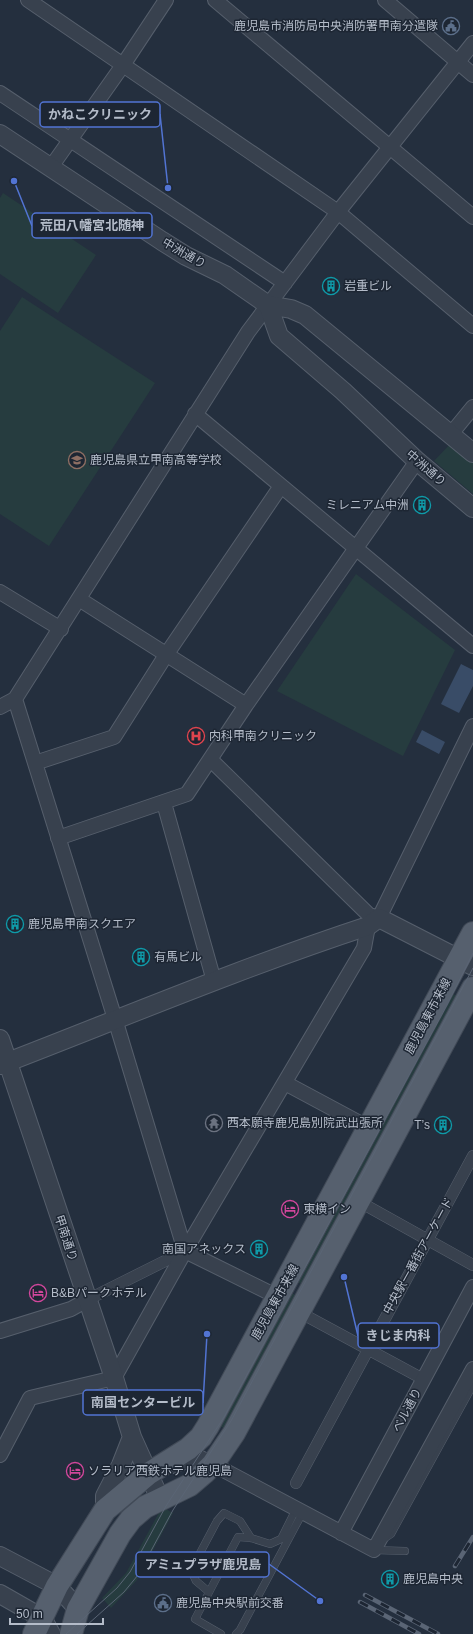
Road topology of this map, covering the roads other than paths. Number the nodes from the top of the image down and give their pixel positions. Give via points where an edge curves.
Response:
1 (28, 0) edge
2 (166, 0) edge
3 (215, 0) edge
4 (385, 0) edge
5 (473, 43) edge
6 (458, 62) junction
7 (124, 65) junction
8 (473, 75) edge
9 (0, 93) edge
10 (0, 134) edge
11 (69, 140) junction
12 (389, 147) junction
13 (50, 167) junction
14 (338, 212) junction
15 (473, 217) edge
16 (284, 283) junction
17 (268, 305) junction
18 (473, 326) edge
19 (473, 407) edge
20 (195, 414) junction
21 (451, 434) junction
22 (473, 453) edge
23 (417, 461) junction
24 (282, 486) junction
25 (473, 508) edge
26 (356, 548) junction
27 (0, 592) edge
28 (79, 600) junction
29 (61, 629) junction
30 (473, 646) edge
31 (166, 656) junction
32 (15, 699) junction
33 (246, 705) junction
34 (0, 707) edge
35 (473, 726) edge
36 (211, 760) junction
37 (35, 763) junction
38 (164, 803) junction
39 (58, 838) junction
40 (374, 922) junction
41 (473, 933) edge
42 (466, 962) edge
43 (214, 981) junction
44 (473, 988) edge
45 (115, 1019) junction
46 (0, 1039) edge
47 (4, 1063) edge
48 (285, 1083) junction
49 (369, 1128) junction
50 (473, 1156) edge
51 (358, 1202) junction
52 (427, 1240) junction
53 (185, 1251) junction
54 (473, 1265) edge
55 (473, 1288) edge
56 (278, 1297) junction
57 (87, 1300) junction
58 (299, 1312) junction
59 (0, 1331) edge
60 (368, 1349) junction
61 (473, 1369) edge
62 (114, 1378) junction
63 (423, 1379) junction
64 (473, 1385) edge
65 (132, 1437) junction
66 (0, 1455) edge
67 (213, 1464) junction
68 (148, 1474) junction
69 (296, 1483) dead end
70 (160, 1499) junction
71 (105, 1510) junction
72 (300, 1510) junction
73 (341, 1532) junction
74 (251, 1538) junction
75 (376, 1546) junction
76 (405, 1551) dead end
77 (0, 1556) edge
78 (57, 1586) junction
79 (209, 1592) junction
80 (0, 1594) edge
81 (78, 1609) junction
82 (42, 1629) edge
83 (76, 1633) edge
84 (221, 1634) edge
85 (236, 1634) edge

1 - 7 street
2 - 7 street
3 - 12 street
4 - 6 street
5 - 6 street
6 - 8 street
6 - 12 street
7 - 11 street
7 - 14 street
9 - 11 street
10 - 13 street, 中洲通り
11 - 13 street
11 - 16 street
12 - 14 street
12 - 15 street
13 - 17 street, 中洲通り via 186,256 225,275
14 - 16 street
14 - 18 street
16 - 17 street
17 - 20 street
17 - 21 street, 中洲通り via 291,309 305,315
17 - 23 street, 中洲通り via 279,336 343,391
19 - 21 street
20 - 24 street
20 - 28 street
21 - 22 street, 中洲通り
23 - 25 street, 中洲通り
23 - 26 street
24 - 26 street
24 - 31 street
26 - 30 street
26 - 33 street
27 - 29 street
28 - 29 street
28 - 31 street
29 - 32 street
31 - 33 street
31 - 37 street via 114,737
32 - 34 street
32 - 37 street
33 - 36 street
35 - 40 street
36 - 38 street via 187,794
36 - 40 street
37 - 39 street
38 - 39 street
38 - 43 street
39 - 45 street
40 - 42 street
40 - 43 street
40 - 48 street via 364,948
41 - 42 main road, 鹿児島東市来線
42 - 49 main road, 鹿児島東市来線
43 - 45 street
44 - 51 main road
45 - 47 street
45 - 53 street
46 - 47 street, 甲南通り
47 - 57 street, 甲南通り
48 - 49 street
48 - 53 street
49 - 56 main road, 鹿児島東市来線
50 - 52 street, 中央駅一番街アーケード
51 - 52 street
51 - 58 main road
52 - 54 street
52 - 60 street, 中央駅一番街アーケード
53 - 56 street
53 - 57 street
53 - 62 street
55 - 63 street, ベル通り
56 - 68 main road, 鹿児島東市来線 via 201,1437 188,1449
57 - 59 street via 71,1309
57 - 62 street, 甲南通り
58 - 60 street
58 - 67 main road via 234,1433
60 - 63 street
60 - 69 street, 中央駅一番街アーケード
61 - 75 street
62 - 65 street, 甲南通り
62 - 66 street via 30,1398
63 - 73 street, ベル通り
64 - 75 lane via 391,1534
65 - 68 street, 甲南通り
65 - 71 street via 105,1496
67 - 68 street via 199,1457
67 - 70 main road via 190,1485
67 - 72 street
68 - 70 street, 甲南通り
68 - 71 main road, 鹿児島東市来線
70 - 81 main road via 131,1519
71 - 78 main road, 鹿児島東市来線
72 - 73 street
72 - 74 lane via 281,1539 270,1544
72 - 85 lane
73 - 75 street
74 - 79 lane via 238,1537
74 - 79 lane via 240,1521 224,1513 217,1521 191,1570 196,1582
75 - 76 lane
77 - 78 street
78 - 81 street
78 - 82 main road, 鹿児島東市来線
79 - 84 lane via 195,1619
80 - 82 street
81 - 83 main road

